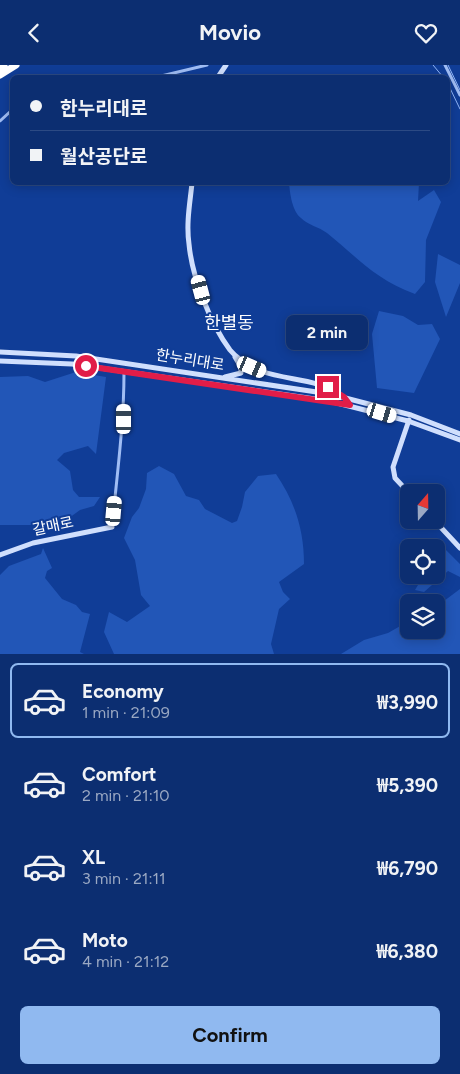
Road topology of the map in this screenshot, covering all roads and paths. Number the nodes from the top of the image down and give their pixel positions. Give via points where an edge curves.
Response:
1 (4, 65) edge
2 (16, 65) edge
3 (207, 65) edge
4 (445, 65) edge
5 (0, 67) edge
6 (0, 75) edge
7 (165, 75) edge
8 (460, 95) edge
9 (10, 112) edge
10 (0, 121) edge
11 (192, 185) edge
12 (231, 351) junction
13 (0, 352) edge
14 (0, 361) edge
15 (124, 371) junction
16 (222, 378) junction
17 (344, 397) junction
18 (350, 405) junction
19 (411, 415) junction
20 (408, 421) junction
21 (460, 434) edge
22 (460, 440) edge
23 (401, 484) edge
24 (112, 527) joint
25 (442, 529) edge
26 (460, 549) edge
27 (0, 555) edge

1 - 5 highway
2 - 6 highway
3 - 7 street
4 - 8 street
9 - 10 street
11 - 12 street via 189,245 206,304
12 - 16 street via 241,373
12 - 17 street via 264,372 317,382
13 - 16 street, 한누리대로 via 76,356
14 - 15 street, 한누리대로 via 72,364
15 - 18 street, 한누리대로
15 - 24 street via 124,419
16 - 17 street, 한누리대로
17 - 18 street
17 - 19 street, 한누리대로
18 - 20 street, 한누리대로
19 - 20 street
19 - 21 street, 한누리대로
20 - 22 street, 한누리대로
20 - 23 street via 393,467
24 - 27 street, 갈매로 via 33,543
25 - 26 street

